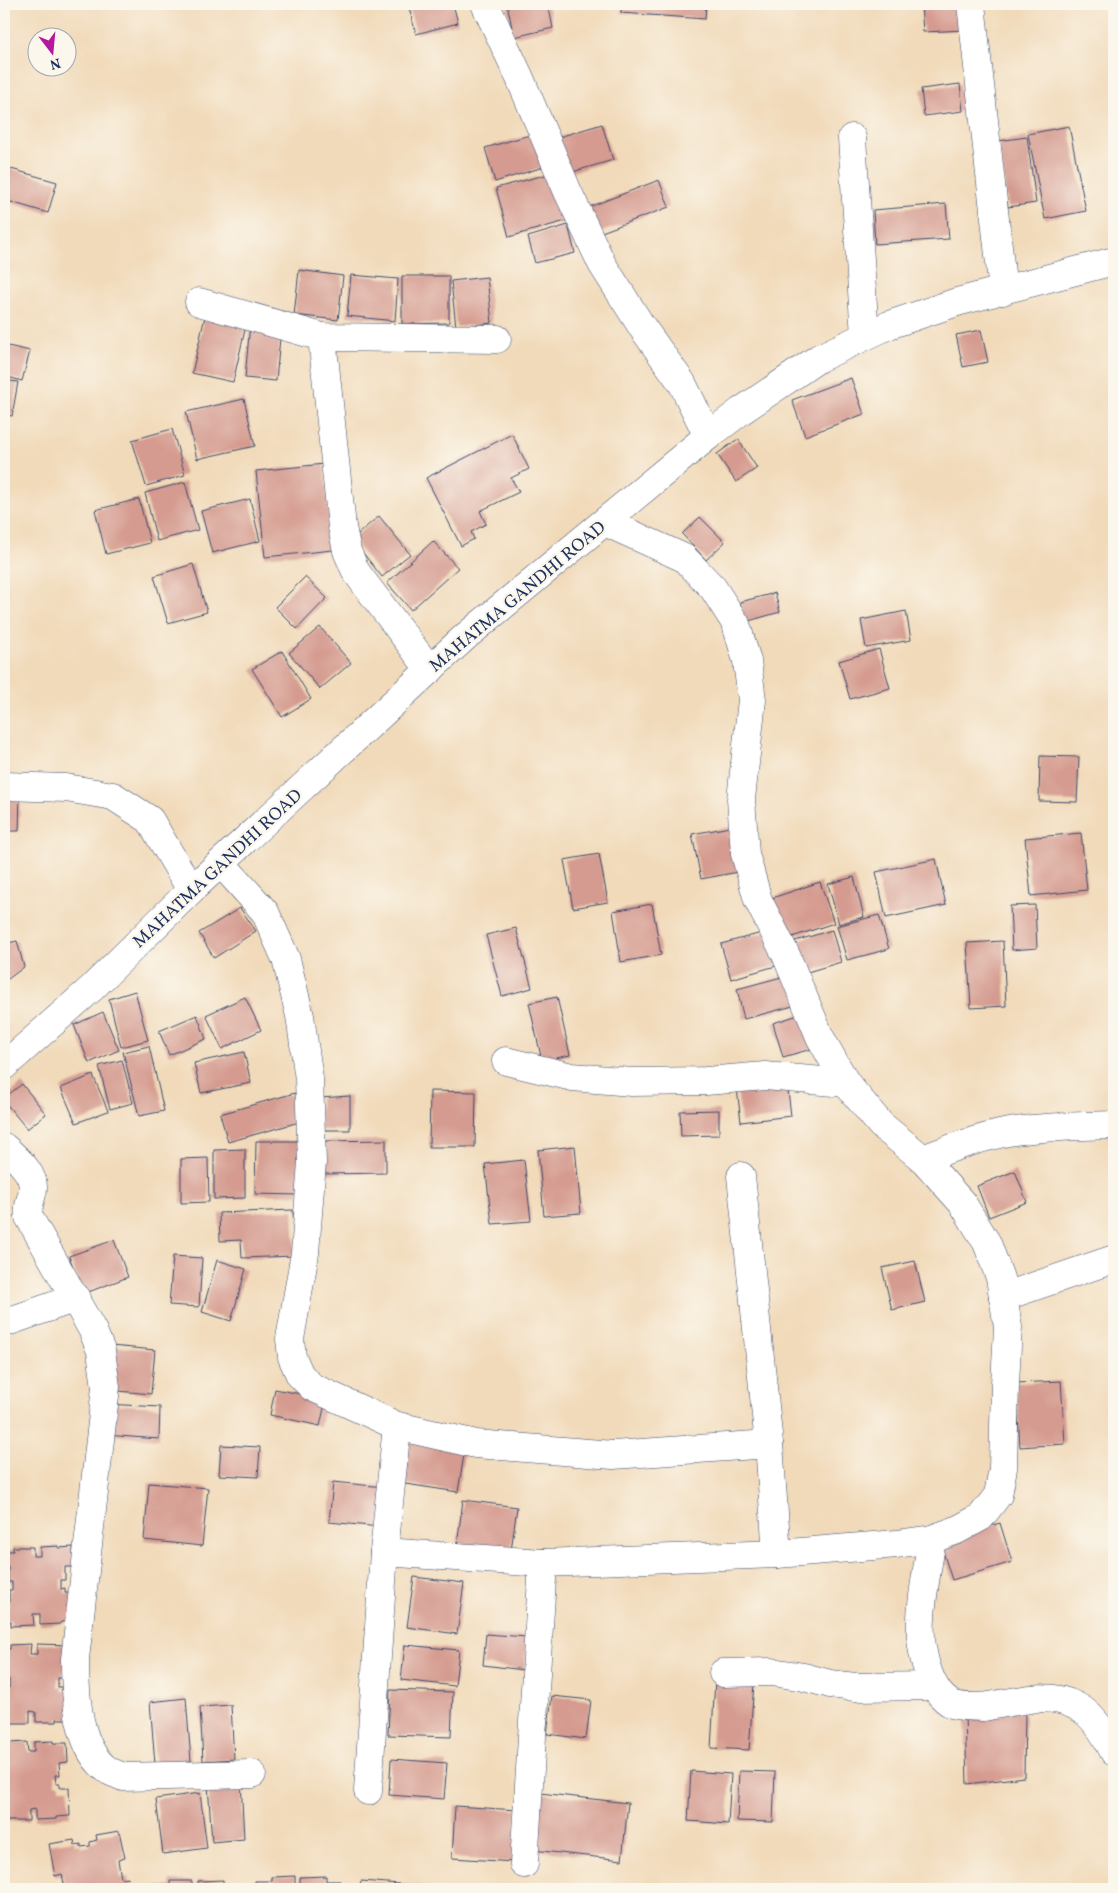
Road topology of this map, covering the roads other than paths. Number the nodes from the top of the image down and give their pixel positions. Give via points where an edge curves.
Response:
1 (485, 4) edge
2 (971, 4) edge
3 (852, 138) dead end
4 (1114, 261) edge
5 (1003, 291) junction
6 (199, 302) dead end
7 (865, 336) junction
8 (322, 337) junction
9 (497, 339) dead end
10 (708, 436) junction
11 (605, 522) junction
12 (430, 670) junction
13 (4, 786) edge
14 (221, 862) junction
15 (191, 890) junction
16 (506, 1061) dead end
17 (4, 1066) edge
18 (846, 1083) junction
19 (1114, 1126) edge
20 (4, 1147) edge
21 (923, 1159) junction
22 (741, 1176) dead end
23 (1114, 1259) edge
24 (1003, 1296) junction
25 (76, 1298) junction
26 (4, 1323) edge
27 (397, 1426) junction
28 (769, 1444) junction
29 (932, 1539) junction
30 (384, 1552) junction
31 (777, 1554) junction
32 (542, 1563) junction
33 (722, 1673) dead end
34 (934, 1686) junction
35 (1114, 1752) edge
36 (252, 1774) dead end
37 (368, 1791) dead end
38 (524, 1864) dead end

1 - 10 street via 602,264 682,383
2 - 5 street
3 - 7 street
4 - 5 street, MAHATMA GANDHI ROAD
5 - 7 street, MAHATMA GANDHI ROAD via 957,302
6 - 8 street
7 - 10 street, MAHATMA GANDHI ROAD via 819,358
8 - 9 street
8 - 12 street via 347,551 356,572
10 - 11 street, MAHATMA GANDHI ROAD
11 - 12 street, MAHATMA GANDHI ROAD via 465,636
11 - 18 street via 684,558 713,588 736,624 747,661 752,700 741,799 745,854 758,900 820,1037
12 - 14 street, MAHATMA GANDHI ROAD
13 - 15 street via 66,788 113,796 150,820
14 - 15 street, MAHATMA GANDHI ROAD
14 - 27 street via 265,912 286,959 300,1016 309,1079 312,1162 305,1253 290,1339 292,1357 300,1375 312,1387
15 - 17 street, MAHATMA GANDHI ROAD via 92,988
16 - 18 street via 572,1077 622,1081 706,1081 766,1076
18 - 21 street via 881,1125
19 - 21 street via 1014,1131 965,1142
20 - 25 street via 29,1174 33,1184 27,1209 29,1217
21 - 24 street via 963,1204 987,1242
22 - 28 street
23 - 24 street
24 - 29 street via 1008,1327 1003,1468 998,1496 980,1518
25 - 26 street
25 - 36 street via 101,1351 106,1387 75,1659 77,1704 84,1733 94,1756 110,1771 123,1777
27 - 28 street via 476,1444 613,1455
27 - 30 street
28 - 31 street
29 - 31 street
29 - 34 street via 921,1619 922,1650
30 - 32 street
30 - 37 street
31 - 32 street
32 - 38 street
33 - 34 street via 772,1672 855,1686
34 - 35 street via 953,1704 980,1707 1054,1698 1077,1706 1101,1729

